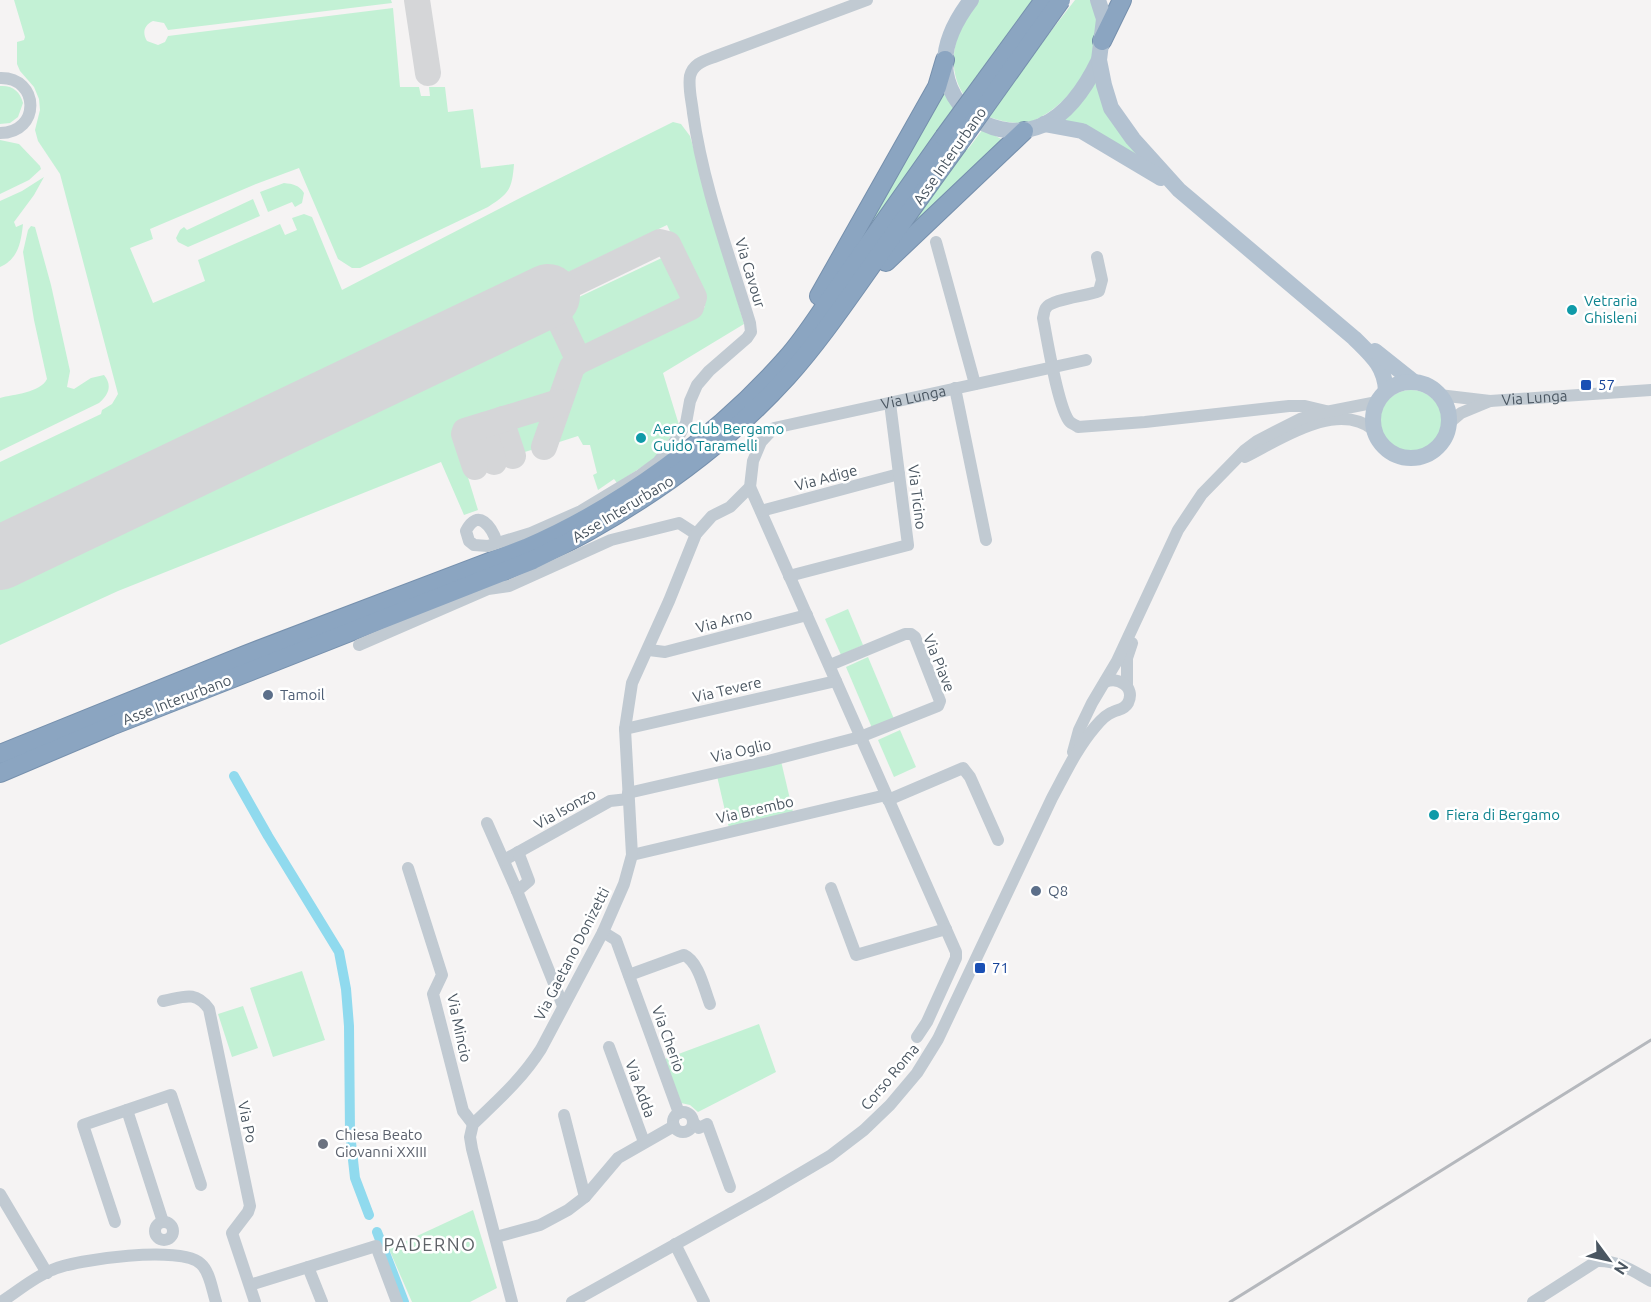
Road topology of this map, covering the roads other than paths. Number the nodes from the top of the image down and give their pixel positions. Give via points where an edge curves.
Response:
1 (867, 0) edge
2 (971, 0) edge
3 (1044, 0) edge
4 (1060, 0) edge
5 (1098, 0) edge
6 (1122, 0) edge
7 (1102, 41) junction
8 (945, 60) junction
9 (1099, 60) junction
10 (0, 78) edge
11 (1044, 124) junction
12 (1024, 131) junction
13 (0, 133) edge
14 (951, 142) junction
15 (1179, 189) junction
16 (936, 242) dead end
17 (1097, 257) dead end
18 (857, 285) junction
19 (1354, 338) junction
20 (1086, 360) dead end
21 (1053, 368) junction
22 (1414, 382) junction
23 (975, 384) junction
24 (956, 388) junction
25 (1651, 390) edge
26 (1439, 395) junction
27 (1382, 397) junction
28 (1490, 401) junction
29 (890, 403) junction
30 (1295, 406) junction
31 (1327, 411) junction
32 (1304, 418) junction
33 (1448, 424) junction
34 (1374, 430) junction
35 (690, 447) junction
36 (1233, 463) junction
37 (899, 474) junction
38 (750, 487) junction
39 (761, 511) junction
40 (696, 534) junction
41 (986, 540) dead end
42 (497, 543) dead end
43 (789, 576) junction
44 (1145, 602) junction
45 (807, 615) junction
46 (359, 645) dead end
47 (649, 650) junction
48 (830, 665) junction
49 (836, 681) junction
50 (1105, 682) junction
51 (1126, 686) junction
52 (1097, 693) junction
53 (1113, 711) junction
54 (624, 729) junction
55 (860, 737) junction
56 (0, 754) edge
57 (1068, 767) junction
58 (0, 773) edge
59 (628, 796) junction
60 (887, 797) junction
61 (488, 823) dead end
62 (998, 840) dead end
63 (518, 852) junction
64 (632, 855) junction
65 (504, 860) junction
66 (408, 868) dead end
67 (831, 888) dead end
68 (518, 891) junction
69 (946, 929) junction
70 (603, 932) junction
71 (629, 975) junction
72 (163, 1001) dead end
73 (710, 1004) dead end
74 (563, 1006) junction
75 (917, 1037) dead end
76 (609, 1047) dead end
77 (127, 1110) junction
78 (679, 1113) junction
79 (564, 1115) dead end
80 (693, 1123) junction
81 (473, 1124) junction
82 (674, 1126) junction
83 (644, 1142) junction
84 (201, 1185) dead end
85 (730, 1187) dead end
86 (0, 1194) edge
87 (585, 1197) junction
88 (115, 1222) dead end
89 (496, 1237) junction
90 (675, 1244) junction
91 (140, 1254) junction
92 (308, 1267) junction
93 (47, 1273) junction
94 (1651, 1281) edge
95 (250, 1285) junction
96 (509, 1301) edge
97 (1, 1302) edge
98 (216, 1302) edge
99 (255, 1302) edge
100 (322, 1302) edge
101 (398, 1302) edge
102 (572, 1302) edge
103 (704, 1302) edge
104 (1533, 1302) edge

1 - 42 street, Via Cavour via 701,62 694,68 690,85 697,137 751,332 697,385 686,423 658,462 581,511
2 - 8 main road via 956,23
3 - 14 highway, Asse Interurbano, bridge
4 - 14 highway, Asse Interurbano, bridge
5 - 7 main road via 1104,19
6 - 7 highway
7 - 9 main road
8 - 12 main road via 953,94 969,114 995,129
8 - 35 highway via 937,87 804,322 782,352 698,434
9 - 11 main road via 1078,95
9 - 15 main road via 1111,108 1133,139
10 - 13 street via 21,84 31,106 19,128
11 - 12 main road
11 - 15 main road via 1082,131
12 - 18 highway via 898,248 872,278
14 - 18 highway, Asse Interurbano
14 - 35 highway, Asse Interurbano via 787,358 761,386
15 - 19 main road
16 - 23 street
17 - 21 street, Via Lunga via 1102,280 1099,291 1054,302 1044,310
18 - 58 highway, Asse Interurbano via 787,377 750,414 681,473 598,527 532,560
19 - 22 main road
19 - 27 main road via 1386,378
20 - 21 street, Via Lunga
21 - 23 street, Via Lunga
21 - 30 street, Via Lunga via 1069,420 1078,427
22 - 26 main road, Via Lunga
22 - 27 main road, Via Lunga via 1402,383
23 - 24 street, Via Lunga
24 - 29 street, Via Lunga
24 - 41 street
25 - 28 street, Via Lunga
26 - 28 street, Via Lunga
26 - 33 main road via 1447,409
27 - 31 street, Via Lunga
27 - 34 main road via 1373,418
28 - 33 street, Via Lunga
29 - 37 street, Via Ticino
29 - 38 street, Via Lunga via 774,428 761,442 753,461
30 - 31 street, Via Lunga
30 - 32 street
31 - 32 street, Via Lunga
32 - 36 street, Via Lunga via 1257,441
33 - 34 main road, Via Lunga via 1436,448 1417,457 1391,452
34 - 36 street, Via Lunga via 1353,419 1324,421
35 - 56 highway, Asse Interurbano via 641,484 564,531
36 - 44 street, Via Lunga via 1186,516
37 - 39 street, Via Adige
37 - 43 street, Via Ticino via 908,545
38 - 39 street
38 - 40 street, Via Gaetano Donizetti via 730,507 712,516
39 - 43 street
40 - 46 street via 679,524 611,540 510,586 488,589
40 - 47 street, Via Gaetano Donizetti
43 - 45 street
44 - 50 street, Via Lunga
44 - 51 street, Via Lunga via 1127,658
45 - 47 street, Via Arno via 665,652
45 - 48 street
47 - 54 street, Via Gaetano Donizetti via 632,683
48 - 49 street
48 - 55 street, Via Piave via 905,634 915,637 940,701 938,706
49 - 54 street, Via Tevere
49 - 55 street
50 - 51 street via 1115,679
50 - 52 street, Corso Roma
51 - 53 street, Corso Roma via 1127,704
52 - 53 street via 1102,707
52 - 57 street, Corso Roma via 1079,730
53 - 57 street, Corso Roma via 1095,727
54 - 59 street, Via Gaetano Donizetti
55 - 59 street, Via Oglio
55 - 60 street
57 - 90 street, Corso Roma via 938,1039 917,1073 864,1130 830,1156
59 - 63 street, Via Isonzo via 610,801
59 - 64 street, Via Gaetano Donizetti
60 - 62 street via 963,768
60 - 64 street, Via Brembo
60 - 69 street
61 - 65 street
63 - 65 street, Via Isonzo
63 - 68 street via 529,881
64 - 70 street, Via Gaetano Donizetti
65 - 68 street
66 - 81 street, Via Mincio via 442,975 433,994 463,1111
67 - 69 street via 856,955
68 - 74 street
69 - 75 street via 956,958
70 - 71 street, Via Cherio via 616,940
70 - 74 street, Via Gaetano Donizetti
71 - 73 street via 684,955 695,965
71 - 78 street, Via Cherio
72 - 95 street, Via Po via 194,996 209,1010 250,1206 232,1233
74 - 81 street, Via Gaetano Donizetti via 530,1066
76 - 83 street, Via Adda
77 - 84 street via 171,1095
77 - 88 street via 83,1125
77 - 91 street via 163,1222 169,1223 174,1232 167,1240 157,1238
78 - 80 street via 690,1114
78 - 82 street
79 - 87 street
80 - 82 street via 682,1132
80 - 85 street via 699,1128 707,1124
81 - 89 street via 472,1149
82 - 83 street, Via Adda
83 - 87 street, Via Adda via 618,1158
86 - 93 street
87 - 89 street, Via Adda via 540,1225
89 - 96 street
90 - 102 street, Corso Roma
90 - 103 street
91 - 93 street
91 - 98 street via 193,1257 206,1269
92 - 95 street
92 - 100 street
92 - 101 street via 376,1246
93 - 97 street
94 - 104 street via 1620,1264 1597,1261
95 - 99 street, Via Po

